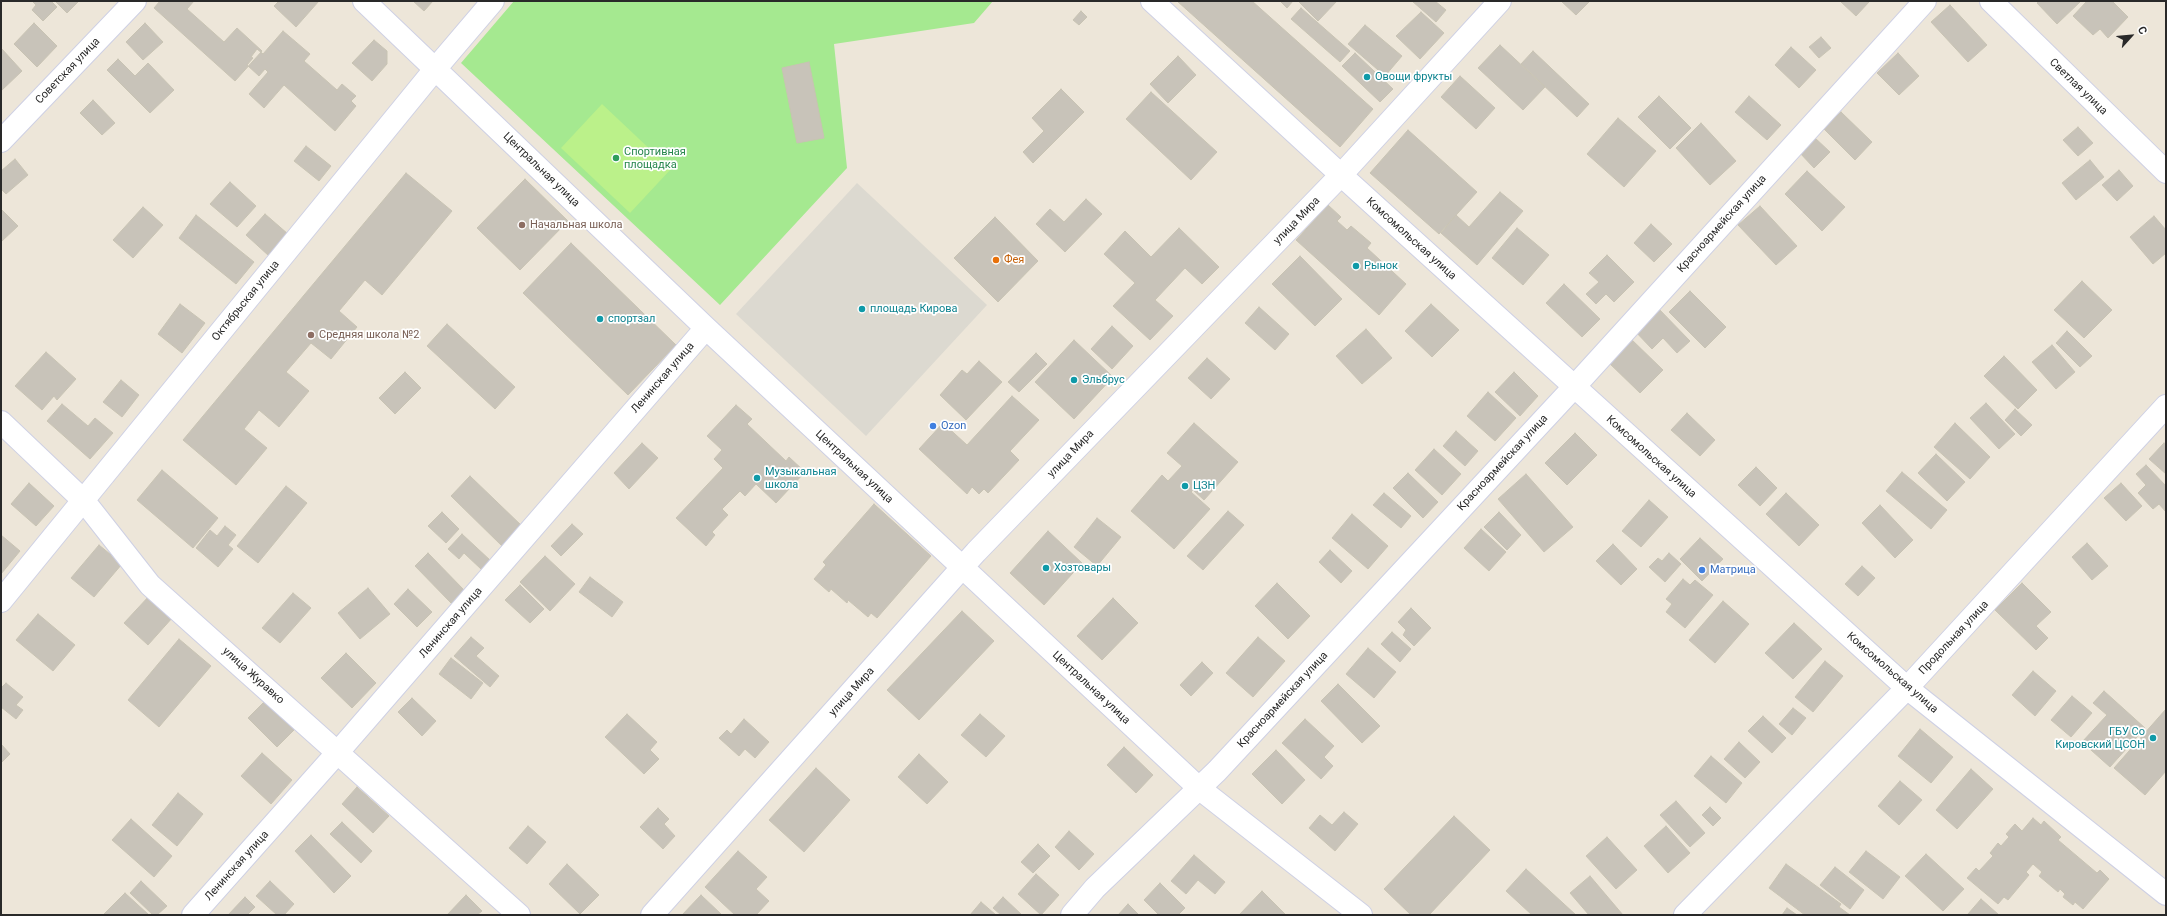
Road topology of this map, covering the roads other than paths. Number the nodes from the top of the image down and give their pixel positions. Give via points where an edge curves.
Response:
1 (135, 1) edge
2 (364, 1) edge
3 (493, 1) edge
4 (1152, 1) edge
5 (1500, 1) edge
6 (1925, 1) edge
7 (1991, 1) edge
8 (436, 68) junction
9 (1, 141) edge
10 (2166, 172) edge
11 (1341, 175) junction
12 (706, 328) junction
13 (1574, 387) junction
14 (2166, 406) edge
15 (1, 422) edge
16 (84, 500) junction
17 (962, 568) junction
18 (1, 601) edge
19 (1907, 688) junction
20 (338, 752) junction
21 (1200, 789) junction
22 (2166, 894) edge
23 (193, 915) edge
24 (519, 915) edge
25 (652, 915) edge
26 (1072, 915) edge
27 (1361, 915) edge
28 (1685, 915) edge

1 - 9 street, Советская улица
2 - 8 street, Центральная улица
3 - 8 street, Октябрьская улица
4 - 11 street, Комсомольская улица
5 - 11 street, улица Мира
6 - 13 street, Красноармейская улица
7 - 10 street, Светлая улица
8 - 12 street, Центральная улица
8 - 16 street, Октябрьская улица
11 - 13 street, Комсомольская улица
11 - 17 street, улица Мира
12 - 17 street, Центральная улица
12 - 20 street, Ленинская улица
13 - 19 street, Комсомольская улица
13 - 21 street, Красноармейская улица
14 - 19 street, Продольная улица
15 - 16 street, улица Журавко
16 - 18 street, Октябрьская улица
16 - 20 street, улица Журавко via 150,585
17 - 21 street, Центральная улица
17 - 25 street, улица Мира
19 - 22 street, Комсомольская улица
19 - 28 street, Продольная улица
20 - 23 street, Ленинская улица
20 - 24 street, улица Журавко
21 - 26 street, Красноармейская улица via 1095,888
21 - 27 street, Центральная улица

